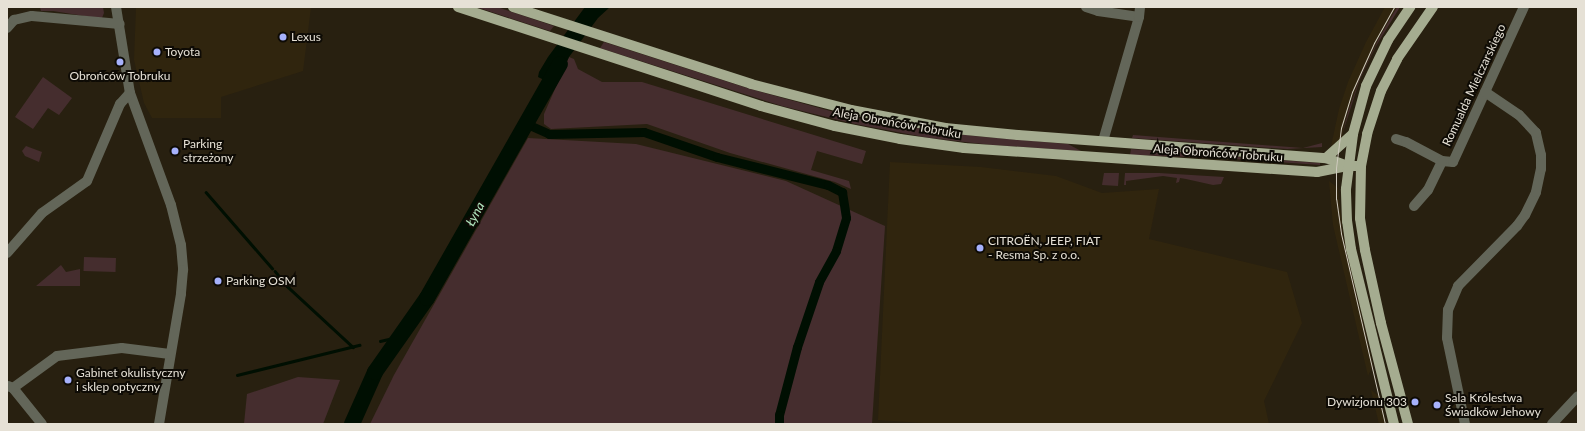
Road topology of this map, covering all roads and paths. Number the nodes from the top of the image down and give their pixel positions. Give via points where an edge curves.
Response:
1 (116, 7) edge
2 (123, 7) edge
3 (458, 7) edge
4 (513, 7) edge
5 (1086, 7) edge
6 (1410, 7) edge
7 (1433, 7) edge
8 (1524, 7) edge
9 (1139, 12) edge
10 (120, 24) junction
11 (7, 28) edge
12 (1485, 92) junction
13 (130, 94) junction
14 (1353, 134) junction
15 (1396, 139) dead end
16 (1103, 141) junction
17 (1326, 158) junction
18 (1442, 161) junction
19 (1348, 166) junction
20 (1361, 166) junction
21 (1414, 206) dead end
22 (8, 251) edge
23 (170, 354) junction
24 (10, 387) edge
25 (1578, 396) edge
26 (42, 424) edge
27 (159, 424) edge
28 (1394, 424) edge
29 (1408, 424) edge
30 (1464, 424) edge
31 (1552, 424) edge

1 - 10 street
2 - 10 street
3 - 19 main road, Aleja Obrońców Tobruku via 761,106 835,126 942,146 1317,172
4 - 16 main road, Aleja Obrońców Tobruku via 751,84 851,110 945,128
5 - 9 street via 1098,11
6 - 14 main road via 1378,59 1366,86
7 - 20 main road via 1404,47 1381,91 1367,134
8 - 12 street, Romualda Mielczarskiego
9 - 16 street
10 - 11 street via 32,16 14,20
10 - 13 street
12 - 18 street, Romualda Mielczarskiego via 1453,162
12 - 30 street via 1519,115 1536,133 1542,155 1536,192 1525,215 1458,286 1448,310 1446,338
13 - 22 street via 120,104 87,181 42,213
13 - 23 street via 180,234 183,270
14 - 17 main road
14 - 19 main road
15 - 18 street, Romualda Mielczarskiego
16 - 17 main road, Aleja Obrońców Tobruku
17 - 19 main road, Aleja Obrońców Tobruku
18 - 21 street via 1428,190
19 - 20 main road, Aleja Obrońców Tobruku
19 - 28 main road via 1346,198 1351,249
20 - 29 main road via 1360,218 1365,250
23 - 24 street via 122,348 57,356
23 - 27 street
24 - 26 street
25 - 31 street

